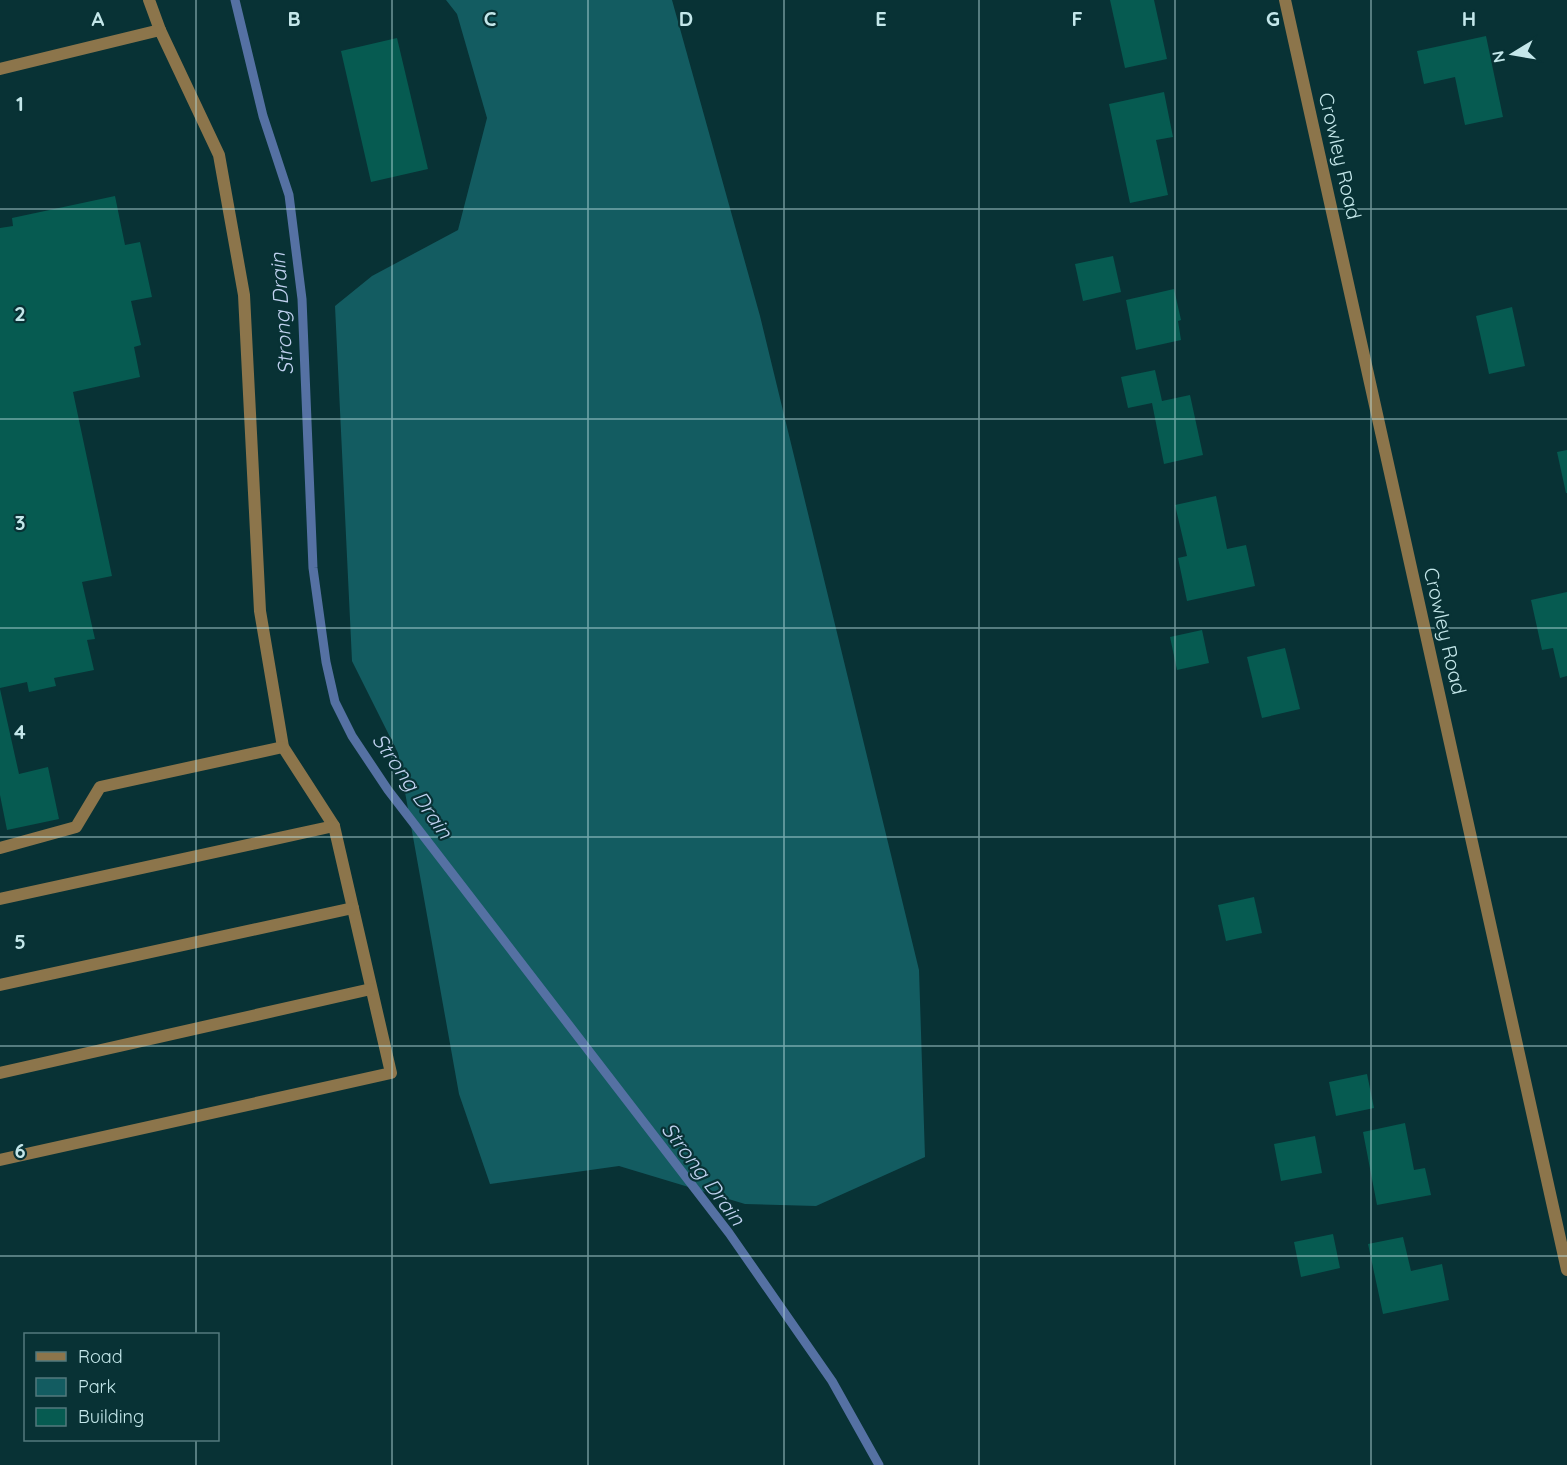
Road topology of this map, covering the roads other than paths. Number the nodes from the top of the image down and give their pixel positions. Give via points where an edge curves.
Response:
1 (149, 0) edge
2 (1286, 0) edge
3 (160, 30) junction
4 (0, 69) edge
5 (283, 747) junction
6 (334, 826) junction
7 (0, 848) edge
8 (0, 899) edge
9 (353, 908) junction
10 (0, 985) edge
11 (371, 989) junction
12 (0, 1073) edge
13 (0, 1160) edge
14 (1567, 1270) edge

1 - 3 street
2 - 14 street, Crowley Road
3 - 4 street
3 - 5 street via 219,155 244,295 260,611
5 - 6 street
5 - 7 street via 100,787 76,827
6 - 8 street
6 - 9 street
9 - 10 street
9 - 11 street
11 - 12 street
11 - 13 street via 390,1073

